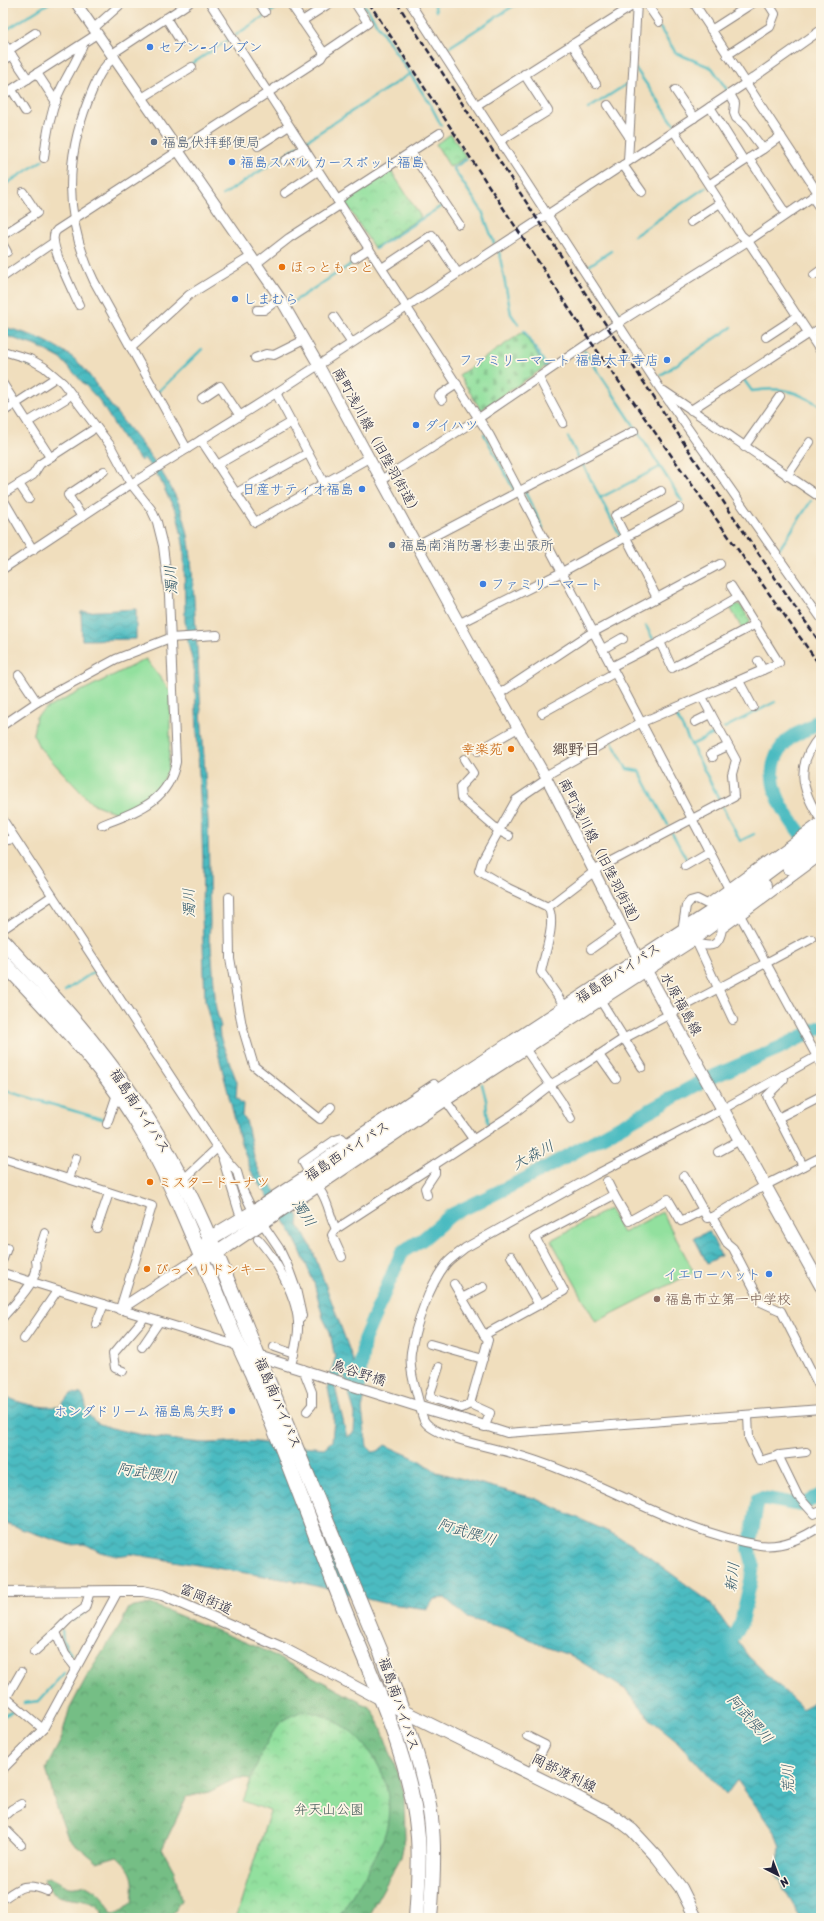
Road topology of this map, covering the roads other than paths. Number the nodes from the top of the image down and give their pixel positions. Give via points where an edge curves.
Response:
1 (76, 3) edge
2 (122, 3) edge
3 (189, 3) edge
4 (210, 3) edge
5 (259, 3) edge
6 (290, 3) edge
7 (330, 3) edge
8 (355, 3) edge
9 (410, 3) edge
10 (637, 3) edge
11 (646, 3) edge
12 (694, 3) edge
13 (768, 3) edge
14 (749, 4) edge
15 (265, 12) dead end
16 (166, 18) junction
17 (302, 21) junction
18 (659, 22) dead end
19 (711, 30) junction
20 (821, 30) edge
21 (96, 31) junction
22 (35, 33) dead end
23 (3, 42) edge
24 (181, 42) dead end
25 (83, 44) junction
26 (572, 44) junction
27 (10, 53) junction
28 (324, 53) junction
29 (114, 55) junction
30 (728, 55) junction
31 (3, 61) edge
32 (192, 67) dead end
33 (36, 73) junction
34 (524, 74) junction
35 (28, 79) junction
36 (746, 83) junction
37 (596, 84) dead end
38 (12, 90) junction
39 (675, 90) dead end
40 (268, 92) junction
41 (730, 94) junction
42 (3, 95) edge
43 (142, 98) junction
44 (56, 102) junction
45 (477, 105) junction
46 (608, 105) dead end
47 (710, 107) junction
48 (25, 111) dead end
49 (694, 118) junction
50 (289, 126) junction
51 (674, 131) junction
52 (440, 133) dead end
53 (781, 136) junction
54 (630, 138) junction
55 (500, 141) junction
56 (258, 146) dead end
57 (304, 148) junction
58 (763, 149) junction
59 (177, 150) junction
60 (411, 152) junction
61 (44, 158) dead end
62 (747, 160) junction
63 (285, 161) dead end
64 (626, 163) junction
65 (318, 171) junction
66 (713, 182) dead end
67 (24, 192) dead end
68 (642, 192) dead end
69 (285, 193) dead end
70 (817, 194) edge
71 (339, 202) junction
72 (720, 203) junction
73 (821, 210) edge
74 (548, 214) junction
75 (786, 214) junction
76 (73, 219) junction
77 (691, 222) dead end
78 (459, 224) dead end
79 (3, 235) edge
80 (748, 241) junction
81 (54, 242) junction
82 (369, 249) junction
83 (356, 258) dead end
84 (254, 260) junction
85 (382, 268) junction
86 (821, 270) edge
87 (458, 272) junction
88 (814, 275) dead end
89 (3, 277) edge
90 (280, 298) junction
91 (79, 305) dead end
92 (406, 305) junction
93 (257, 310) dead end
94 (798, 316) junction
95 (334, 317) dead end
96 (618, 323) junction
97 (815, 331) edge
98 (766, 337) dead end
99 (304, 340) junction
100 (351, 342) junction
101 (131, 348) junction
102 (3, 351) edge
103 (821, 352) edge
104 (256, 358) dead end
105 (318, 364) junction
106 (540, 378) junction
107 (52, 380) dead end
108 (3, 384) edge
109 (457, 384) junction
110 (661, 390) junction
111 (276, 393) junction
112 (780, 396) dead end
113 (67, 398) dead end
114 (202, 398) dead end
115 (442, 400) dead end
116 (16, 404) junction
117 (691, 410) junction
118 (3, 412) edge
119 (240, 416) junction
120 (479, 418) junction
121 (28, 422) junction
122 (292, 422) junction
123 (563, 423) dead end
124 (91, 431) dead end
125 (634, 431) dead end
126 (201, 440) junction
127 (810, 442) dead end
128 (744, 447) junction
129 (187, 449) junction
130 (308, 453) junction
131 (50, 457) junction
132 (368, 458) junction
133 (217, 465) junction
134 (104, 471) dead end
135 (787, 476) junction
136 (381, 480) junction
137 (324, 483) junction
138 (19, 484) junction
139 (131, 484) junction
140 (519, 491) junction
141 (661, 492) dead end
142 (236, 493) junction
143 (3, 494) edge
144 (821, 498) edge
145 (3, 499) edge
146 (29, 499) dead end
147 (679, 508) dead end
148 (82, 517) junction
149 (626, 536) junction
150 (417, 545) junction
151 (34, 550) junction
152 (720, 564) dead end
153 (3, 569) edge
154 (562, 572) junction
155 (731, 586) dead end
156 (738, 597) junction
157 (656, 598) junction
158 (821, 618) edge
159 (460, 623) junction
160 (756, 624) junction
161 (594, 631) junction
162 (217, 635) dead end
163 (174, 638) junction
164 (623, 639) dead end
165 (660, 642) junction
166 (603, 649) junction
167 (758, 661) dead end
168 (613, 670) junction
169 (763, 670) junction
170 (19, 675) dead end
171 (739, 681) junction
172 (499, 694) junction
173 (702, 697) junction
174 (37, 702) junction
175 (753, 707) dead end
176 (542, 713) dead end
177 (711, 714) junction
178 (695, 722) dead end
179 (640, 723) junction
180 (3, 725) edge
181 (518, 728) junction
182 (821, 735) edge
183 (728, 746) junction
184 (478, 751) dead end
185 (712, 757) dead end
186 (464, 759) dead end
187 (546, 778) junction
188 (3, 820) edge
189 (692, 820) junction
190 (821, 820) edge
191 (102, 825) dead end
192 (499, 831) junction
193 (821, 832) edge
194 (509, 836) dead end
195 (15, 839) junction
196 (3, 841) edge
197 (821, 844) edge
198 (709, 852) junction
199 (821, 856) edge
200 (685, 866) dead end
201 (595, 870) junction
202 (729, 889) junction
203 (52, 896) junction
204 (229, 897) dead end
205 (548, 907) junction
206 (731, 910) junction
207 (622, 927) junction
208 (3, 929) edge
209 (689, 939) junction
210 (812, 939) dead end
211 (3, 941) edge
212 (591, 949) dead end
213 (3, 962) edge
214 (642, 964) junction
215 (766, 964) junction
216 (719, 988) junction
217 (599, 998) junction
218 (568, 1012) junction
219 (669, 1013) junction
220 (733, 1020) dead end
221 (623, 1039) junction
222 (522, 1043) junction
223 (818, 1054) edge
224 (599, 1055) junction
225 (821, 1064) edge
226 (642, 1067) dead end
227 (783, 1075) junction
228 (616, 1080) dead end
229 (550, 1085) junction
230 (117, 1094) junction
231 (443, 1094) junction
232 (821, 1096) edge
233 (721, 1106) junction
234 (331, 1107) dead end
235 (778, 1118) junction
236 (571, 1119) dead end
237 (107, 1124) dead end
238 (473, 1139) junction
239 (740, 1140) junction
240 (217, 1148) junction
241 (718, 1152) dead end
242 (222, 1155) junction
243 (821, 1157) edge
244 (3, 1158) edge
245 (76, 1158) dead end
246 (435, 1165) junction
247 (803, 1166) junction
248 (308, 1170) dead end
249 (684, 1176) dead end
250 (69, 1179) junction
251 (183, 1180) junction
252 (607, 1181) dead end
253 (764, 1186) junction
254 (320, 1190) dead end
255 (109, 1193) junction
256 (427, 1195) dead end
257 (614, 1195) junction
258 (703, 1210) junction
259 (239, 1212) dead end
260 (260, 1216) junction
261 (712, 1217) junction
262 (97, 1228) dead end
263 (336, 1229) junction
264 (45, 1233) dead end
265 (209, 1239) junction
266 (258, 1239) dead end
267 (7, 1248) dead end
268 (216, 1253) junction
269 (511, 1256) dead end
270 (200, 1257) junction
271 (342, 1257) dead end
272 (3, 1259) edge
273 (3, 1273) edge
274 (32, 1282) junction
275 (454, 1284) dead end
276 (821, 1286) edge
277 (484, 1287) dead end
278 (57, 1291) junction
279 (462, 1298) junction
280 (104, 1304) junction
281 (539, 1305) junction
282 (120, 1309) junction
283 (4, 1312) edge
284 (144, 1317) junction
285 (298, 1320) junction
286 (159, 1322) junction
287 (96, 1324) dead end
288 (484, 1335) junction
289 (24, 1339) dead end
290 (430, 1344) dead end
291 (238, 1346) junction
292 (142, 1347) dead end
293 (274, 1347) dead end
294 (294, 1354) junction
295 (258, 1356) junction
296 (483, 1359) junction
297 (291, 1365) junction
298 (439, 1368) dead end
299 (123, 1371) dead end
300 (307, 1371) junction
301 (821, 1390) edge
302 (470, 1404) junction
303 (420, 1408) junction
304 (821, 1408) edge
305 (307, 1411) dead end
306 (748, 1415) junction
307 (485, 1426) junction
308 (806, 1452) dead end
309 (778, 1455) junction
310 (821, 1510) edge
311 (821, 1526) edge
312 (90, 1591) junction
313 (118, 1591) junction
314 (3, 1592) edge
315 (56, 1632) junction
316 (34, 1652) dead end
317 (76, 1668) junction
318 (21, 1672) dead end
319 (5, 1697) edge
320 (381, 1700) junction
321 (401, 1708) junction
322 (43, 1729) junction
323 (527, 1736) dead end
324 (3, 1769) edge
325 (530, 1774) junction
326 (21, 1804) dead end
327 (3, 1817) edge
328 (4, 1830) edge
329 (21, 1845) dead end
330 (47, 1891) dead end
331 (3, 1899) edge
332 (416, 1918) edge
333 (430, 1918) edge
334 (696, 1918) edge

1 - 21 street, 南町浅川線（旧陸羽街道）
2 - 21 street
3 - 16 street
4 - 40 street
5 - 15 street
6 - 17 street
7 - 17 street
8 - 28 street via 368,23
9 - 45 street
10 - 26 street
10 - 54 street
11 - 18 street
12 - 19 street
13 - 30 street via 775,14 770,27
14 - 19 street
16 - 24 street
16 - 29 street
17 - 28 street
19 - 30 street
20 - 36 street
21 - 25 street
21 - 29 street, 南町浅川線（旧陸羽街道）
22 - 27 street
23 - 27 street
25 - 33 street
25 - 44 street
26 - 34 street
26 - 37 street
27 - 31 street
27 - 35 street
28 - 40 street via 321,58
29 - 43 street, 南町浅川線（旧陸羽街道）
29 - 76 street via 99,74 78,129 71,173
30 - 36 street
32 - 43 street
33 - 35 street
33 - 44 street
34 - 45 street
34 - 55 street via 548,111
35 - 38 street
36 - 41 street
36 - 53 street
38 - 42 street
38 - 48 street
39 - 49 street
40 - 50 street
40 - 59 street
41 - 47 street
41 - 58 street via 735,103 736,118 744,124
43 - 59 street, 南町浅川線（旧陸羽街道）
44 - 61 street via 46,137
45 - 55 street
46 - 54 street
47 - 49 street
47 - 62 street
49 - 51 street
50 - 56 street
50 - 57 street
51 - 64 street
51 - 72 street
52 - 60 street
53 - 58 street
53 - 70 street
54 - 64 street
55 - 74 street
57 - 63 street
57 - 65 street
58 - 62 street
59 - 76 street
59 - 84 street, 南町浅川線（旧陸羽街道）
60 - 71 street
60 - 78 street
62 - 66 street
62 - 75 street
64 - 68 street
64 - 74 street
65 - 69 street
65 - 71 street
67 - 79 street via 37,213
70 - 73 street
70 - 75 street
71 - 82 street
71 - 84 street via 290,238
72 - 77 street
72 - 80 street via 741,235
74 - 87 street
74 - 96 street
75 - 80 street
76 - 81 street via 57,230
76 - 101 street via 87,268
80 - 94 street
80 - 96 street
81 - 89 street
81 - 91 street
82 - 83 street
82 - 85 street
84 - 90 street, 南町浅川線（旧陸羽街道）
84 - 101 street via 189,295
85 - 87 street via 432,235
85 - 92 street
86 - 88 street
87 - 92 street
90 - 93 street via 264,310
90 - 99 street, 南町浅川線（旧陸羽街道）
92 - 100 street
92 - 109 street
94 - 97 street
94 - 98 street
95 - 100 street
96 - 106 street
96 - 110 street
97 - 103 street
97 - 117 street
99 - 104 street via 274,355 266,354
99 - 105 street, 南町浅川線（旧陸羽街道）
100 - 105 street
101 - 129 street
102 - 139 street via 30,359 63,383 110,445
105 - 111 street
105 - 132 street, 南町浅川線（旧陸羽街道）
106 - 120 street
106 - 123 street
107 - 116 street
108 - 116 street
109 - 115 street via 439,396
109 - 120 street
110 - 117 street
110 - 158 street
111 - 119 street
111 - 122 street
112 - 128 street
113 - 121 street
114 - 119 street via 220,386
116 - 118 street
116 - 121 street
117 - 128 street
119 - 126 street
120 - 136 street
120 - 140 street
121 - 131 street
122 - 130 street
122 - 133 street
124 - 131 street
125 - 140 street
126 - 129 street
126 - 133 street
127 - 135 street
128 - 135 street
129 - 139 street
130 - 137 street
130 - 142 street
131 - 138 street via 40,464 33,475
132 - 136 street, 南町浅川線（旧陸羽街道）
132 - 137 street
133 - 142 street
134 - 148 street via 68,495
135 - 144 street
136 - 150 street, 南町浅川線（旧陸羽街道）
137 - 142 street via 255,522
138 - 143 street
138 - 146 street
139 - 148 street
139 - 163 street via 151,509 163,546
140 - 150 street
140 - 154 street
141 - 149 street via 615,516
145 - 151 street
147 - 149 street
148 - 151 street
149 - 154 street
149 - 157 street
150 - 159 street, 南町浅川線（旧陸羽街道）
151 - 153 street
152 - 157 street
154 - 159 street
154 - 161 street
155 - 156 street
156 - 160 street
156 - 165 street
157 - 161 street
159 - 172 street, 南町浅川線（旧陸羽街道）
160 - 165 street via 672,668
160 - 169 street via 779,663
161 - 166 street
161 - 172 street
162 - 163 street
163 - 174 street via 116,659
163 - 191 street via 174,770 163,791 148,805
164 - 166 street
165 - 168 street
166 - 168 street
167 - 169 street
168 - 176 street
168 - 179 street
169 - 171 street
170 - 174 street
171 - 173 street
171 - 175 street
172 - 181 street, 南町浅川線（旧陸羽街道）
173 - 177 street
173 - 179 street
174 - 180 street
177 - 178 street
177 - 183 street
179 - 187 street
179 - 189 street
181 - 184 street
181 - 187 street, 南町浅川線（旧陸羽街道）
182 - 190 street via 804,760 802,774 810,804
183 - 185 street via 711,754
183 - 189 street via 736,760 732,774 734,797
186 - 192 street via 473,773 460,787 461,798
187 - 192 street via 516,800
187 - 201 street, 南町浅川線（旧陸羽街道）
188 - 195 street
189 - 198 street
189 - 201 street
190 - 202 street
192 - 194 street
192 - 205 street via 479,871
193 - 206 highway, 福島西バイパス
195 - 196 street
195 - 203 street
197 - 206 highway, 福島西バイパス
198 - 200 street
198 - 202 street
199 - 206 street via 804,869
201 - 205 street
201 - 207 street, 南町浅川線（旧陸羽街道）
202 - 209 street via 707,904 696,899 686,906
203 - 208 street
203 - 240 street
204 - 234 street via 230,958 242,1026 254,1066 320,1119
205 - 218 street via 551,913 551,929 541,972
206 - 209 highway, 福島西バイパス
206 - 209 street via 720,940 716,944 709,946
206 - 215 street
207 - 212 street
207 - 214 street, 南町浅川線（旧陸羽街道）
209 - 214 highway, 福島西バイパス
209 - 216 street
210 - 215 street
211 - 251 highway, 福島南バイパス via 111,1065 148,1118
213 - 230 highway, 福島南バイパス via 63,1025
214 - 217 highway, 福島西バイパス
214 - 218 highway, 福島西バイパス
214 - 219 main road, 水原福島線
215 - 216 street
215 - 223 street
216 - 219 street
216 - 220 street
217 - 218 highway, 福島西バイパス
217 - 221 street
218 - 222 highway, 福島西バイパス
219 - 221 street
219 - 233 main road, 水原福島線
221 - 224 street
221 - 226 street
222 - 229 street
222 - 231 highway, 福島西バイパス
223 - 225 street
223 - 227 street
224 - 228 street
224 - 229 street
227 - 233 street
227 - 235 street via 784,1079 767,1096
229 - 236 street
229 - 238 street via 514,1114
230 - 237 street
230 - 270 highway, 福島南バイパス via 153,1151
231 - 238 street
231 - 248 street via 434,1084
231 - 260 highway, 福島西バイパス
232 - 235 street
233 - 239 main road, 水原福島線
233 - 303 street via 465,1248 447,1263 433,1284 411,1352
235 - 247 street
238 - 246 street
239 - 241 street
239 - 253 main road, 水原福島線
240 - 242 street
240 - 251 street
242 - 259 street
242 - 260 street via 236,1172 242,1189
243 - 247 street
244 - 250 street
245 - 250 street
246 - 256 street via 435,1172 425,1188
246 - 263 street
247 - 253 street
249 - 258 street
250 - 255 street
251 - 265 highway, 福島南バイパス
252 - 257 street
253 - 261 street
253 - 276 main road, 水原福島線
254 - 263 street via 329,1205
255 - 262 street
255 - 282 street via 152,1206
257 - 258 street via 629,1221 668,1199 681,1221
257 - 281 street via 535,1237 564,1291
258 - 261 street via 707,1218
260 - 265 highway, 福島西バイパス
260 - 268 highway, 福島西バイパス
260 - 285 street via 288,1267 302,1316
261 - 301 street via 727,1243 733,1248 761,1302 781,1311
263 - 271 street via 332,1235
264 - 274 street
265 - 268 highway, 福島南バイパス
265 - 270 highway
266 - 285 street via 276,1262
267 - 272 street
268 - 270 highway, 福島西バイパス
268 - 295 highway, 福島南バイパス
269 - 281 street
270 - 282 street
270 - 291 highway, 福島南バイパス
273 - 274 street
274 - 278 street
274 - 283 street
275 - 279 street
277 - 279 street
278 - 280 street
278 - 289 street
279 - 288 street
280 - 282 street
280 - 287 street
281 - 288 street
282 - 284 street
284 - 286 street
284 - 299 street via 114,1354 115,1368
285 - 294 street
286 - 291 street
286 - 292 street
288 - 296 street via 488,1340
290 - 296 street
291 - 295 street
291 - 320 highway, 福島南バイパス via 266,1408
293 - 294 street
294 - 297 street
295 - 297 street, 鳥谷野橋
295 - 321 highway, 福島南バイパス via 381,1652
296 - 302 street
297 - 300 street, 鳥谷野橋
298 - 302 street via 429,1397 462,1408
300 - 303 street, 鳥谷野橋
300 - 305 street via 312,1392 312,1405
302 - 307 street via 490,1413
303 - 307 street, 鳥谷野橋
303 - 311 street via 424,1421 433,1429 556,1467 670,1518 722,1537 772,1545 795,1540
304 - 306 street
306 - 307 street via 507,1433
306 - 309 street via 749,1438 760,1461
308 - 309 street
309 - 310 street via 798,1496 814,1514
312 - 313 street, 富岡街道
312 - 314 street, 富岡街道
312 - 315 street via 85,1608
313 - 317 street
313 - 320 street, 富岡街道 via 143,1591 162,1595 283,1648
315 - 316 street
315 - 317 street via 65,1654
317 - 322 street
318 - 319 street
319 - 322 street
320 - 321 main road, 岡部渡利線
320 - 332 highway, 福島南バイパス via 401,1757 415,1814 419,1860
321 - 325 main road, 岡部渡利線
321 - 333 highway, 福島南バイパス via 424,1780 431,1818 433,1856
322 - 324 street
323 - 325 street via 545,1745
325 - 334 main road, 岡部渡利線 via 601,1809 632,1830 675,1879
326 - 327 street
328 - 329 street
330 - 331 street via 30,1885 18,1888

